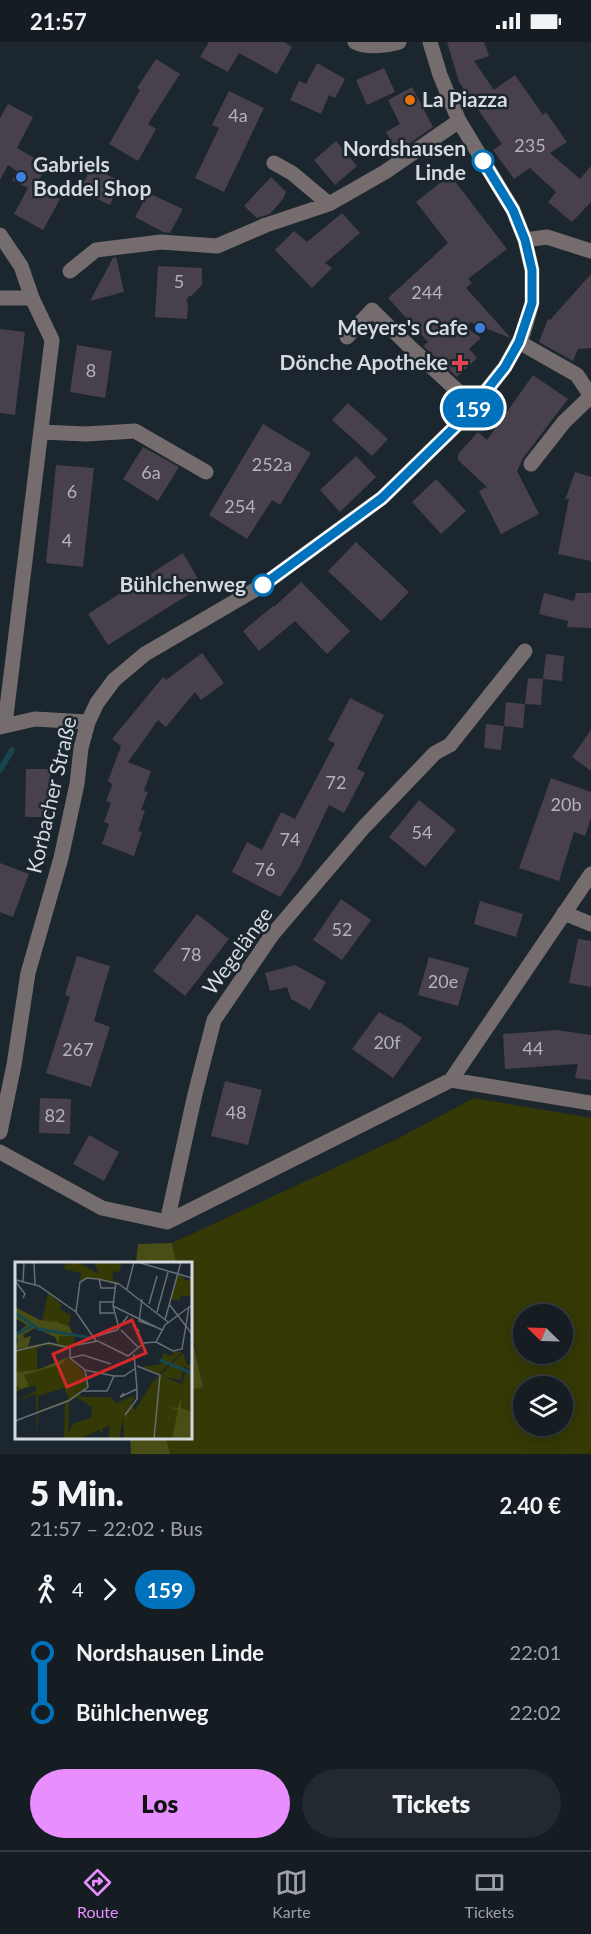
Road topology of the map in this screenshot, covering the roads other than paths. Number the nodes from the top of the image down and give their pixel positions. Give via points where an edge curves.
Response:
1 (355, 42) edge
2 (399, 42) edge
3 (430, 42) edge
4 (459, 121) junction
5 (274, 163) dead end
6 (329, 204) junction
7 (0, 235) edge
8 (525, 240) junction
9 (591, 251) edge
10 (70, 271) dead end
11 (0, 298) edge
12 (32, 298) junction
13 (347, 337) dead end
14 (519, 342) junction
15 (474, 406) junction
16 (41, 432) junction
17 (531, 464) dead end
18 (206, 472) dead end
19 (525, 651) dead end
20 (88, 722) junction
21 (3, 725) edge
22 (591, 874) edge
23 (564, 913) junction
24 (591, 924) edge
25 (451, 1080) junction
26 (591, 1103) edge
27 (0, 1132) edge
28 (0, 1152) edge
29 (167, 1222) junction

1 - 2 street via 389,46
3 - 4 street, Korbacher Straße
4 - 6 street via 385,172
4 - 8 street, Korbacher Straße via 513,210
5 - 6 street
6 - 10 street via 217,246 161,242 96,250
7 - 12 street via 21,266
8 - 9 street via 547,237
8 - 14 street, Korbacher Straße via 532,270 532,303
11 - 12 street
12 - 16 street via 52,340
13 - 15 street via 372,310
14 - 15 street, Korbacher Straße
14 - 17 street via 577,375 591,396 564,422
15 - 20 street, Korbacher Straße via 382,498 263,585 145,654 114,680
16 - 18 street via 86,435 135,431
16 - 21 street
19 - 29 street, Wegelänge via 450,746 435,753 364,827 272,935 214,1020
20 - 21 street via 35,719
20 - 27 street, Korbacher Straße via 61,858 28,973
22 - 23 street
23 - 24 street
23 - 25 street
25 - 26 street
25 - 29 street
28 - 29 street via 102,1208

